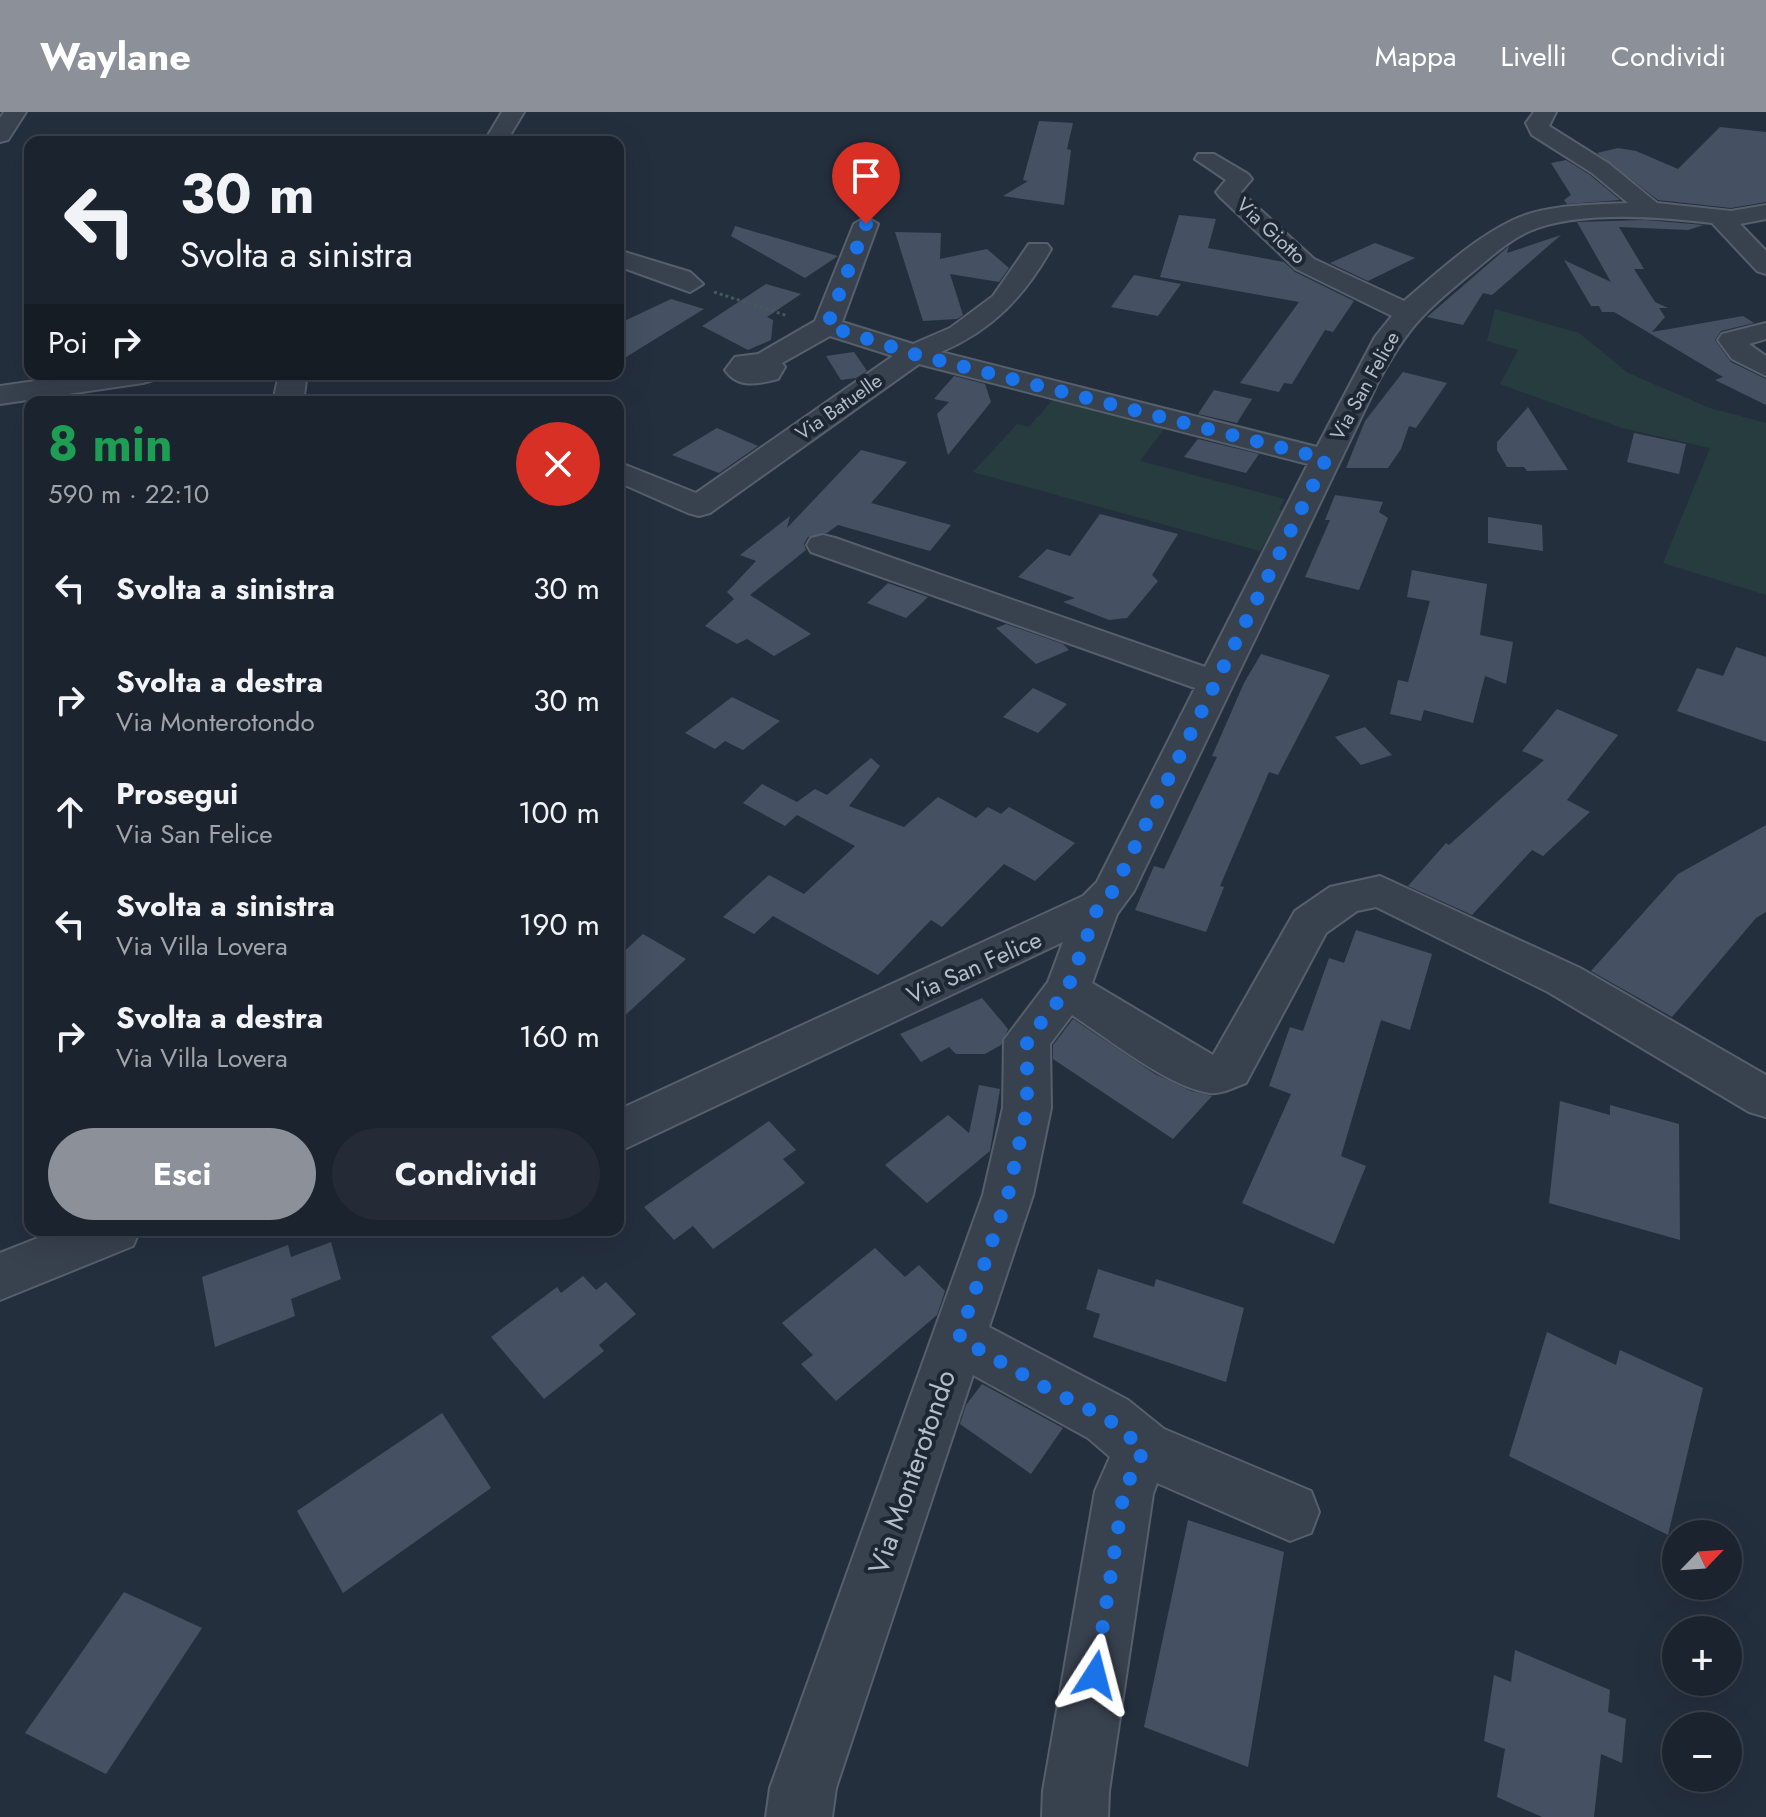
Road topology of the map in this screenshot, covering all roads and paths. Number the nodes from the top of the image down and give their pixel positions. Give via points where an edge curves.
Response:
1 (15, 112) edge
2 (513, 112) edge
3 (1545, 112) edge
4 (0, 135) edge
5 (499, 136) edge
6 (1206, 159) dead end
7 (1650, 209) junction
8 (1766, 212) edge
9 (1720, 217) junction
10 (866, 224) dead end
11 (1038, 249) dead end
12 (624, 260) edge
13 (1765, 264) edge
14 (690, 284) joint
15 (1408, 313) junction
16 (827, 326) junction
17 (1766, 331) edge
18 (914, 354) junction
19 (764, 362) dead end
20 (1766, 368) edge
21 (102, 380) edge
22 (0, 395) edge
23 (1326, 459) junction
24 (624, 474) edge
25 (823, 545) dead end
26 (1215, 683) junction
27 (1098, 907) junction
28 (1067, 990) junction
29 (1766, 1098) edge
30 (624, 1129) edge
31 (100, 1236) edge
32 (0, 1277) edge
33 (959, 1338) junction
34 (1144, 1449) junction
35 (1290, 1512) dead end
36 (799, 1817) edge
37 (1075, 1817) edge

1 - 4 street
2 - 5 street
3 - 7 street via 1537,123 1540,130 1600,168
6 - 15 street, Via Giotto via 1240,179 1228,192 1305,264
7 - 9 street, Via San Felice
7 - 15 street, Via San Felice via 1581,213 1524,224 1436,286
8 - 9 street, Via San Felice
9 - 13 street
10 - 16 street
11 - 18 street, Via Batuelle via 1002,302 960,334
12 - 14 street
14 - 16 path
15 - 23 street, Via San Felice via 1389,337
16 - 18 street
16 - 19 street
17 - 20 street via 1732,340
18 - 23 street via 1040,401
18 - 24 street, Via Batuelle via 699,506
21 - 22 street
23 - 26 street, Via San Felice
25 - 26 street
26 - 27 street, Via San Felice via 1113,891
27 - 28 street, Via Monterotondo
27 - 30 street, Via San Felice
28 - 29 street via 1188,1065 1212,1075 1229,1070 1310,922 1345,898 1380,891 1564,980
28 - 33 street, Via Monterotondo via 1027,1040 1027,1108 1008,1195
31 - 32 street
33 - 34 street via 1108,1419
33 - 36 street, Via Monterotondo via 803,1788
34 - 35 street
34 - 37 street via 1124,1491

